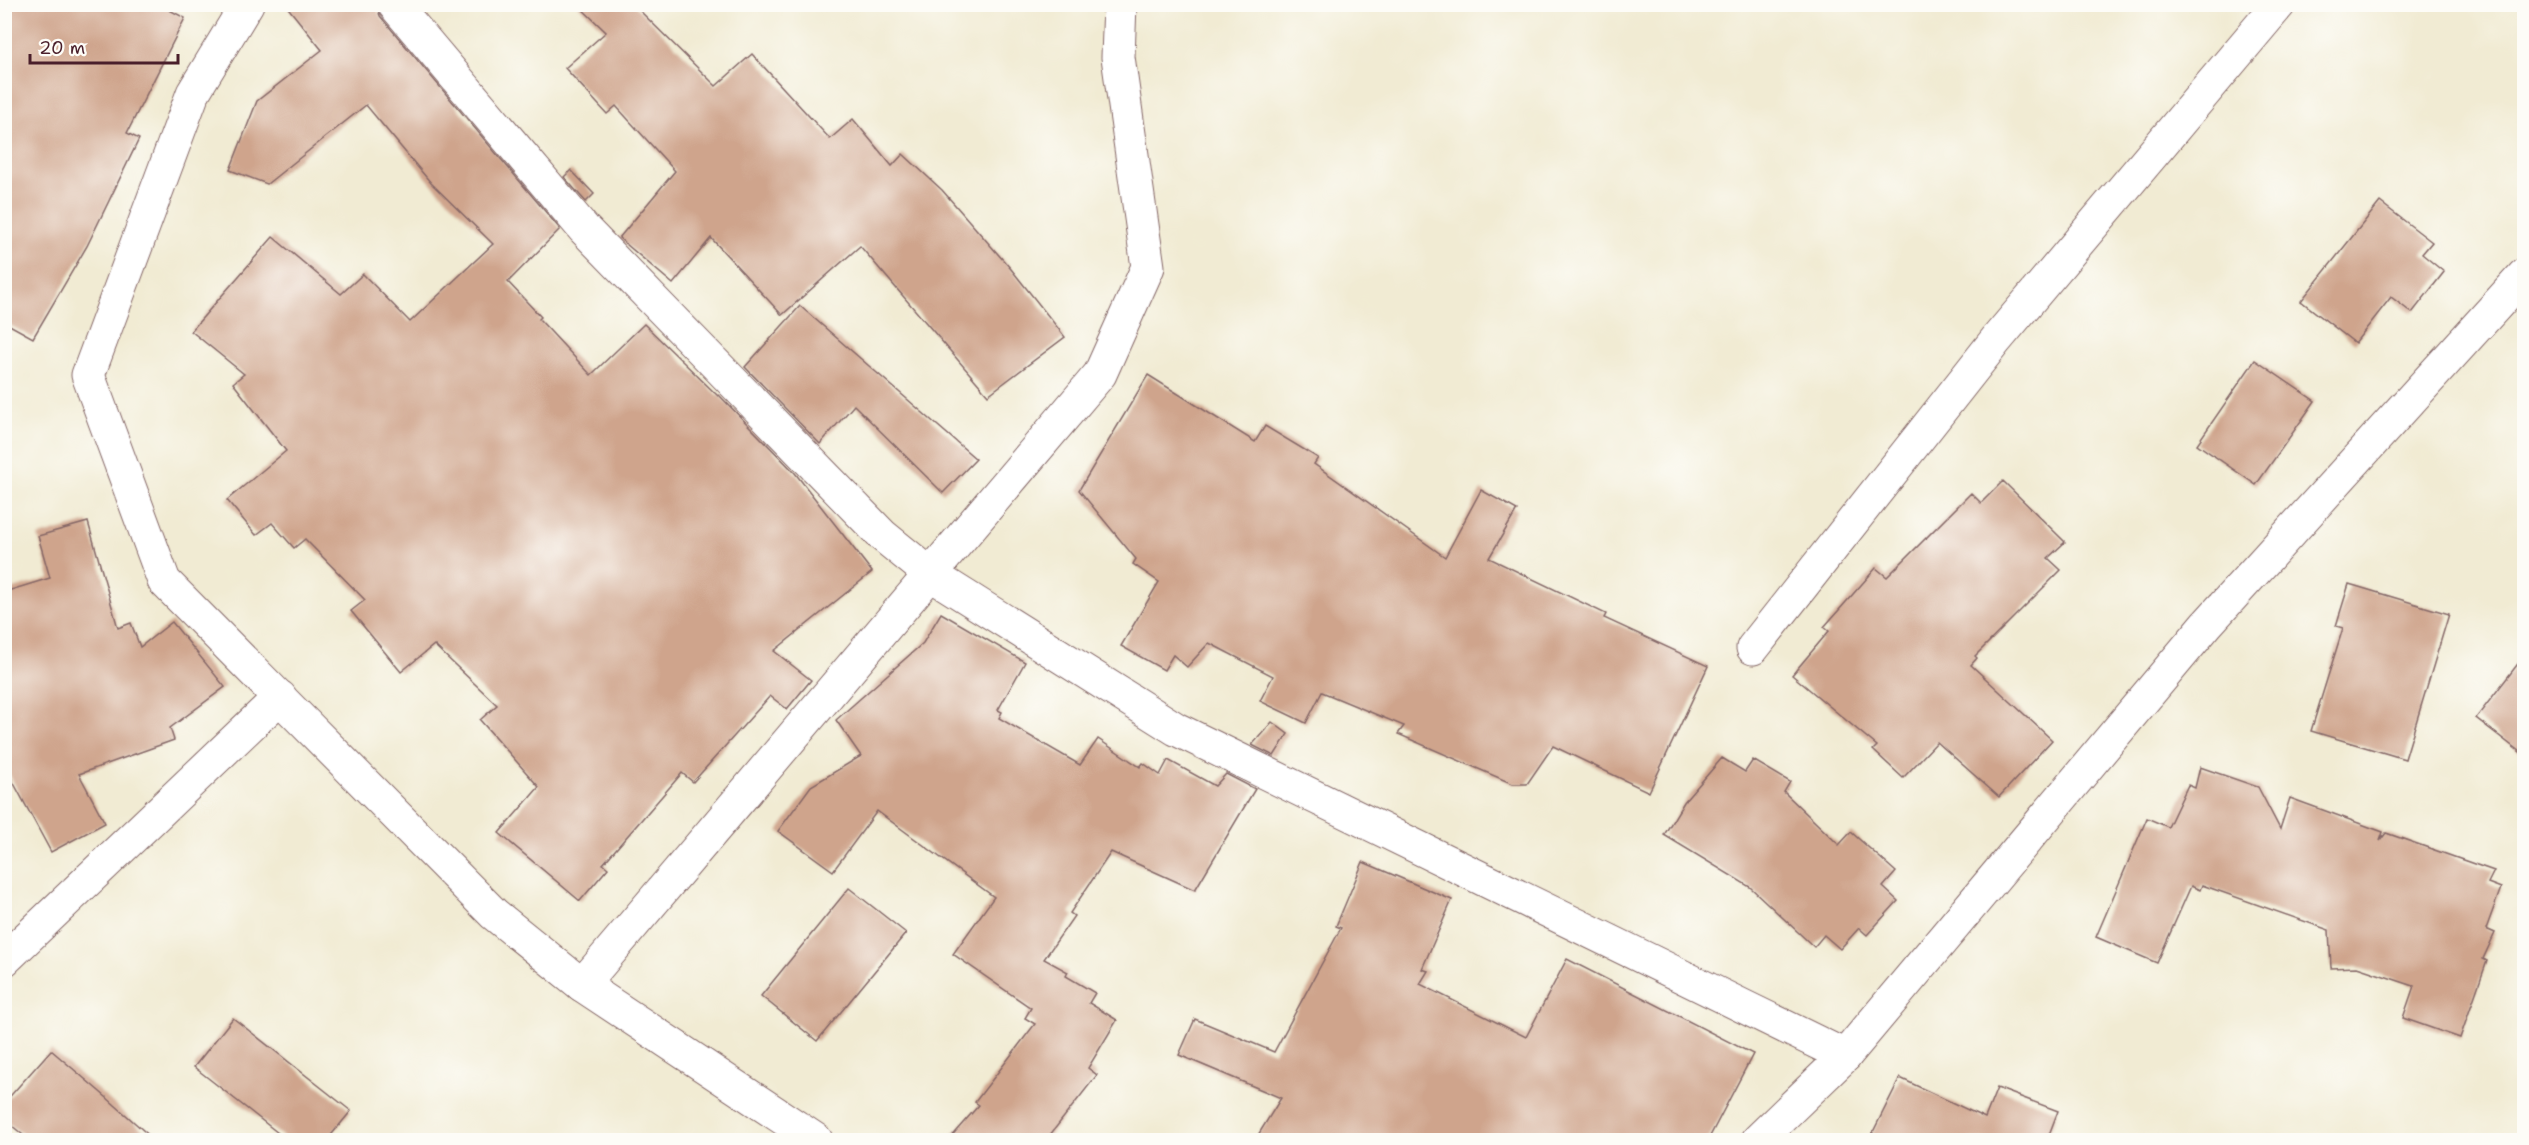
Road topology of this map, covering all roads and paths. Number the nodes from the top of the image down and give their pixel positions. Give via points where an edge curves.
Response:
1 (247, 4) edge
2 (394, 4) edge
3 (1120, 4) edge
4 (2279, 4) edge
5 (2524, 274) edge
6 (930, 574) junction
7 (1754, 648) dead end
8 (280, 697) junction
9 (4, 960) edge
10 (582, 985) junction
11 (1845, 1056) junction
12 (816, 1140) edge
13 (1758, 1140) edge

1 - 8 street via 193,93 88,375 164,580
2 - 6 street via 584,229 882,535
3 - 6 street via 1118,57 1148,267 1100,374
4 - 7 street via 1996,340
5 - 11 street via 2207,624
6 - 10 street
6 - 11 street via 1176,729
8 - 9 street
8 - 10 street via 494,914
10 - 12 street
11 - 13 street

